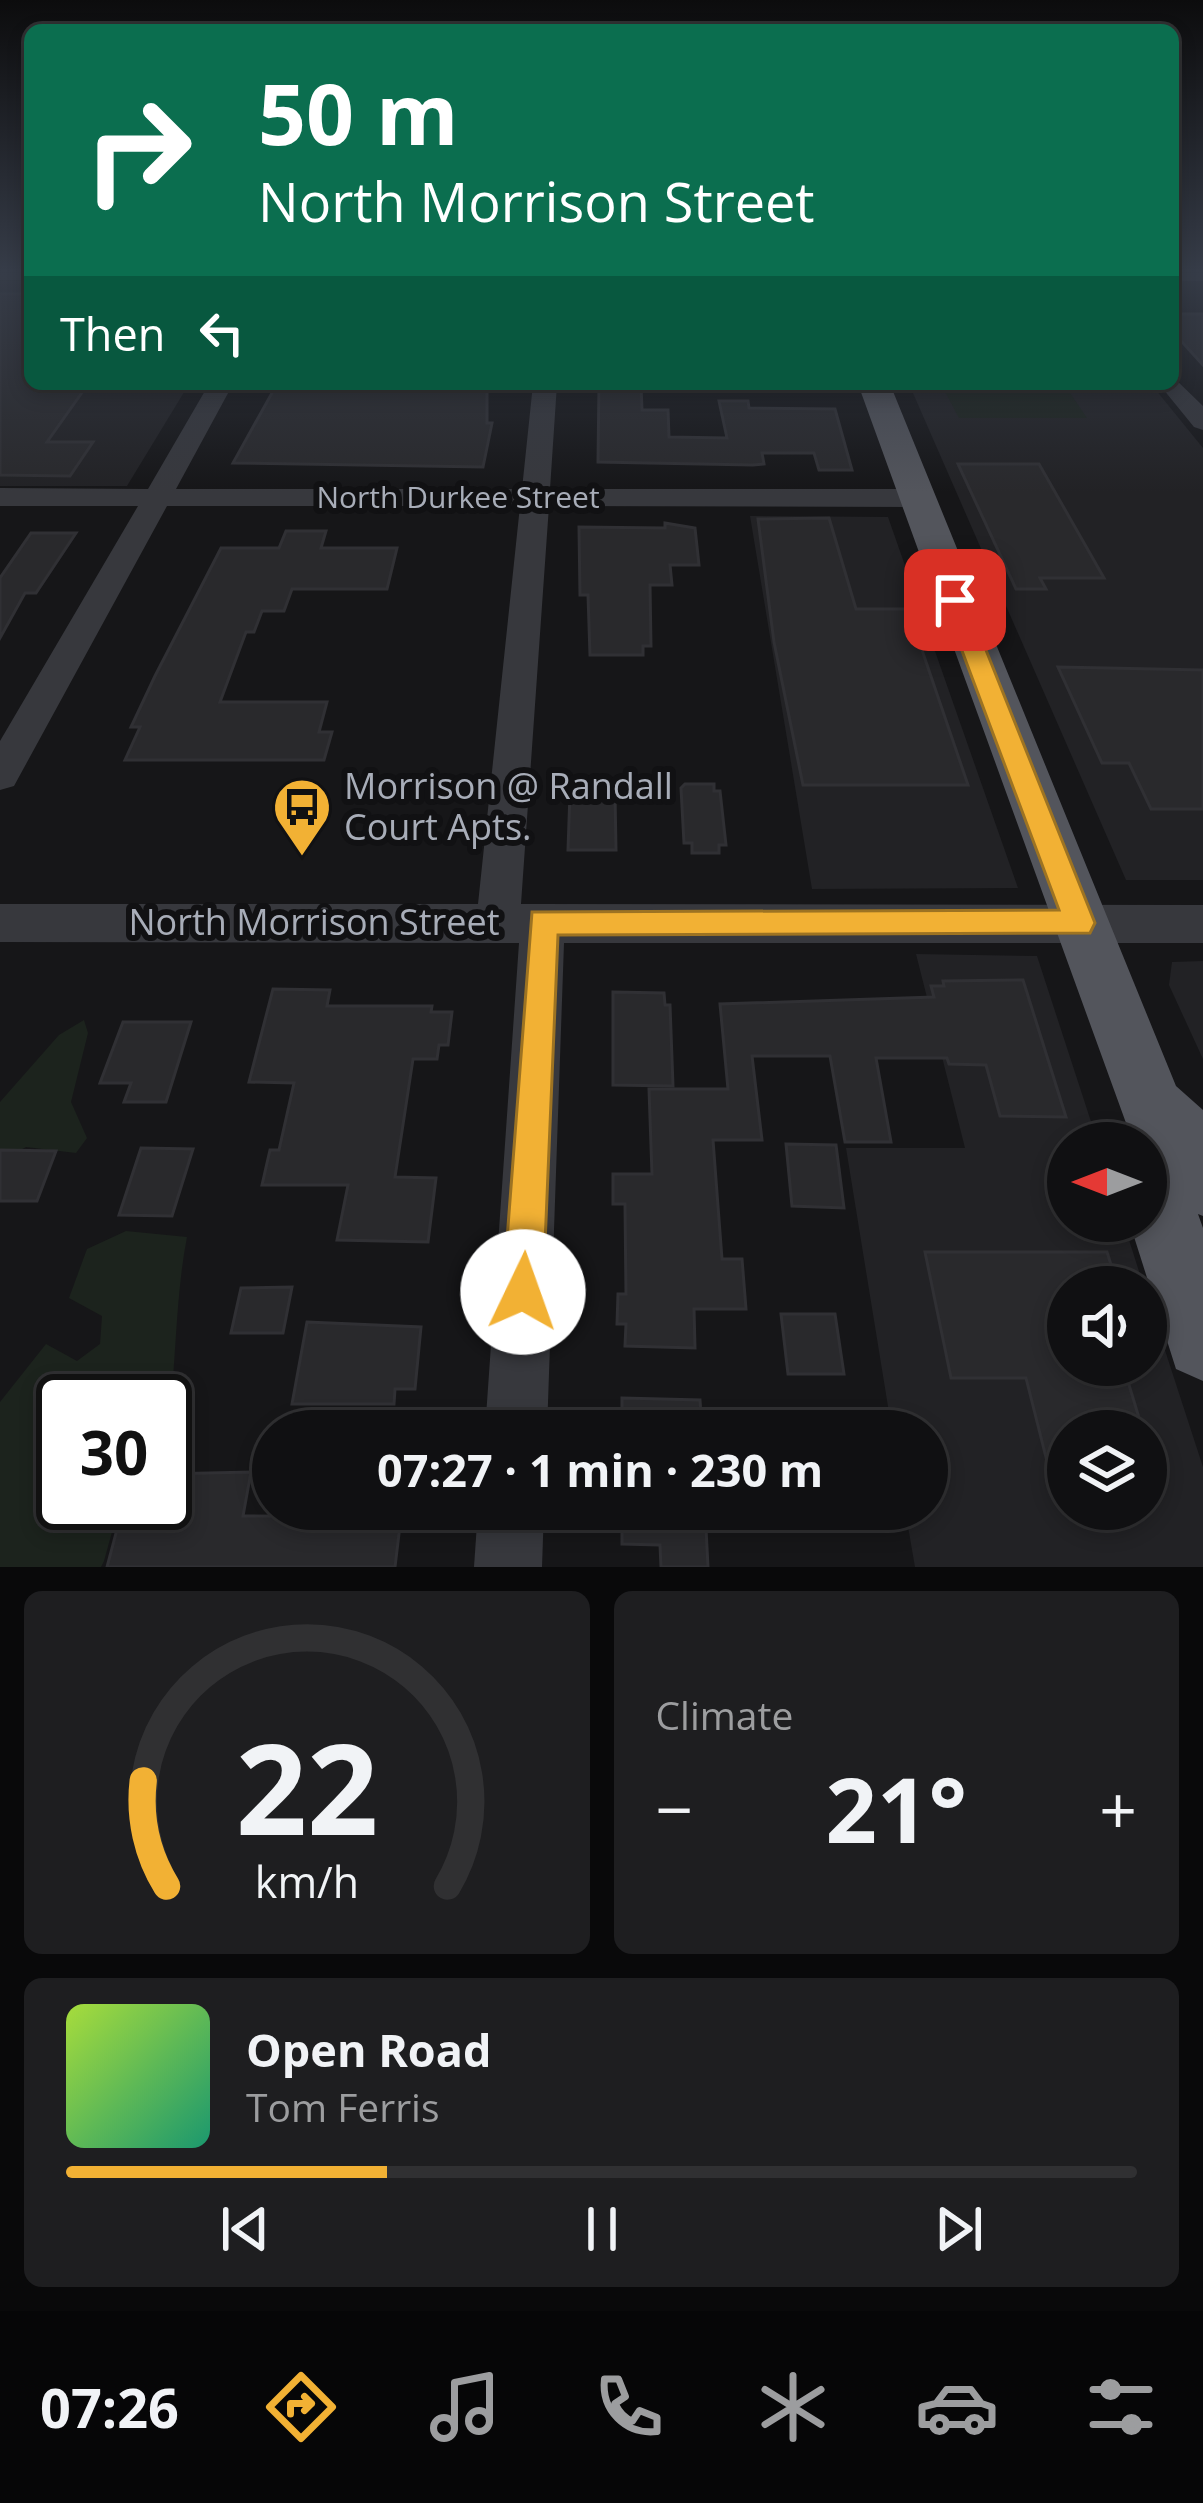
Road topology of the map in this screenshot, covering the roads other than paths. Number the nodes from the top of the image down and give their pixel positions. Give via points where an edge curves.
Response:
1 (218, 390) edge
2 (544, 390) edge
3 (876, 390) edge
4 (1176, 390) edge
5 (1203, 422) edge
6 (0, 497) edge
7 (156, 498) junction
8 (916, 498) junction
9 (535, 499) junction
10 (0, 775) edge
11 (521, 921) junction
12 (0, 923) edge
13 (1079, 923) junction
14 (1203, 924) edge
15 (1141, 1122) edge
16 (1167, 1139) edge
17 (1203, 1180) edge
18 (1167, 1213) edge
19 (1203, 1342) edge
20 (516, 1410) edge
21 (511, 1530) edge
22 (508, 1567) edge

1 - 7 street
2 - 9 street
3 - 8 main road
4 - 5 street
6 - 7 street, North Durkee Street
7 - 9 street, North Durkee Street
7 - 10 street
8 - 9 street, North Durkee Street
8 - 13 main road
9 - 11 street
11 - 12 street, North Morrison Street
11 - 13 street, North Morrison Street
11 - 20 street
13 - 14 street, North Morrison Street
13 - 15 main road
16 - 17 main road via 1184,1139
18 - 19 main road
21 - 22 street

